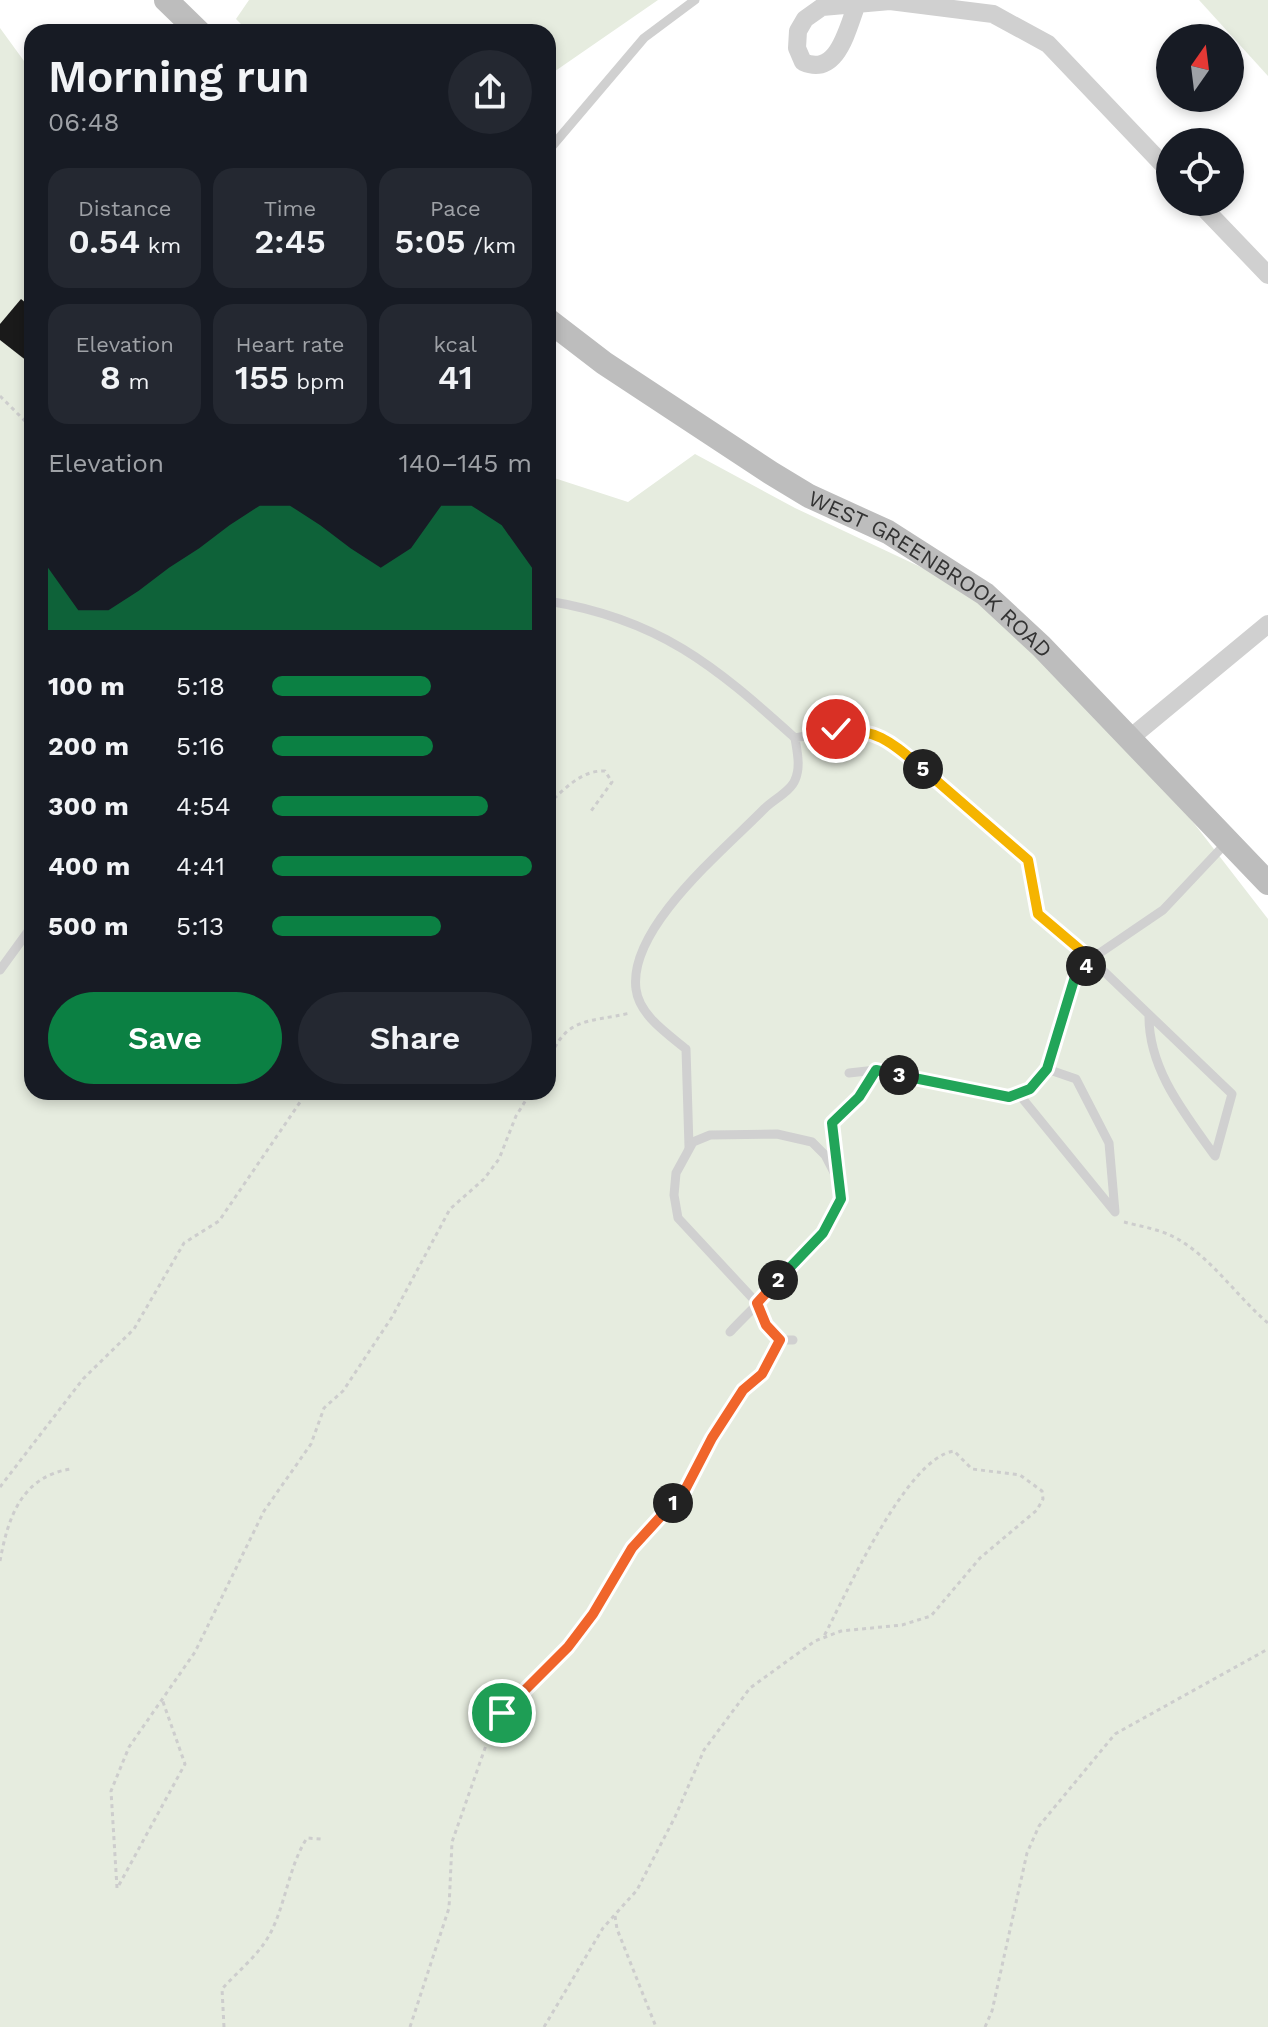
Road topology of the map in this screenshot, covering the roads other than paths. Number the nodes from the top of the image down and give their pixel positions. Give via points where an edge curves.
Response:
1 (166, 0) edge
2 (695, 0) edge
3 (857, 4) dead end
4 (191, 24) edge
5 (556, 142) edge
6 (1156, 157) edge
7 (1211, 216) edge
8 (1268, 275) edge
9 (556, 325) edge
10 (556, 603) edge
11 (1268, 624) edge
12 (795, 738) junction
13 (1129, 739) junction
14 (1228, 841) junction
15 (1268, 883) edge
16 (24, 937) edge
17 (1091, 959) junction
18 (0, 970) edge
19 (1149, 1015) junction
20 (1047, 1069) junction
21 (876, 1070) junction
22 (849, 1073) dead end
23 (1018, 1093) junction
24 (689, 1147) junction
25 (839, 1182) junction
26 (757, 1303) junction
27 (730, 1332) dead end
28 (793, 1340) dead end

1 - 4 street
2 - 5 lane via 644,38
3 - 6 street via 890,1 993,14 1048,44
7 - 8 street
9 - 13 street, WEST GREENBROOK ROAD via 771,473 888,532 965,579 1041,646
10 - 12 lane via 635,622 668,639
11 - 13 street
12 - 17 lane via 836,729 884,736 1028,860 1038,914
12 - 24 lane via 795,783 771,801 647,934 640,953 635,991 652,1021 686,1049
13 - 14 street, WEST GREENBROOK ROAD
14 - 15 street, WEST GREENBROOK ROAD
14 - 17 lane via 1163,910
16 - 18 lane
17 - 19 lane
17 - 20 lane via 1074,980
19 - 19 lane via 1149,1039 1175,1101 1215,1156 1232,1094
20 - 23 lane via 1030,1089
20 - 23 lane via 1076,1079 1109,1143 1115,1212
21 - 22 lane
21 - 23 lane via 976,1093
21 - 25 lane via 859,1097 832,1123
24 - 25 lane via 710,1135 797,1136 825,1155
24 - 26 lane via 676,1173 678,1218
25 - 26 lane via 841,1199 823,1233
26 - 27 lane
26 - 28 lane via 780,1340

